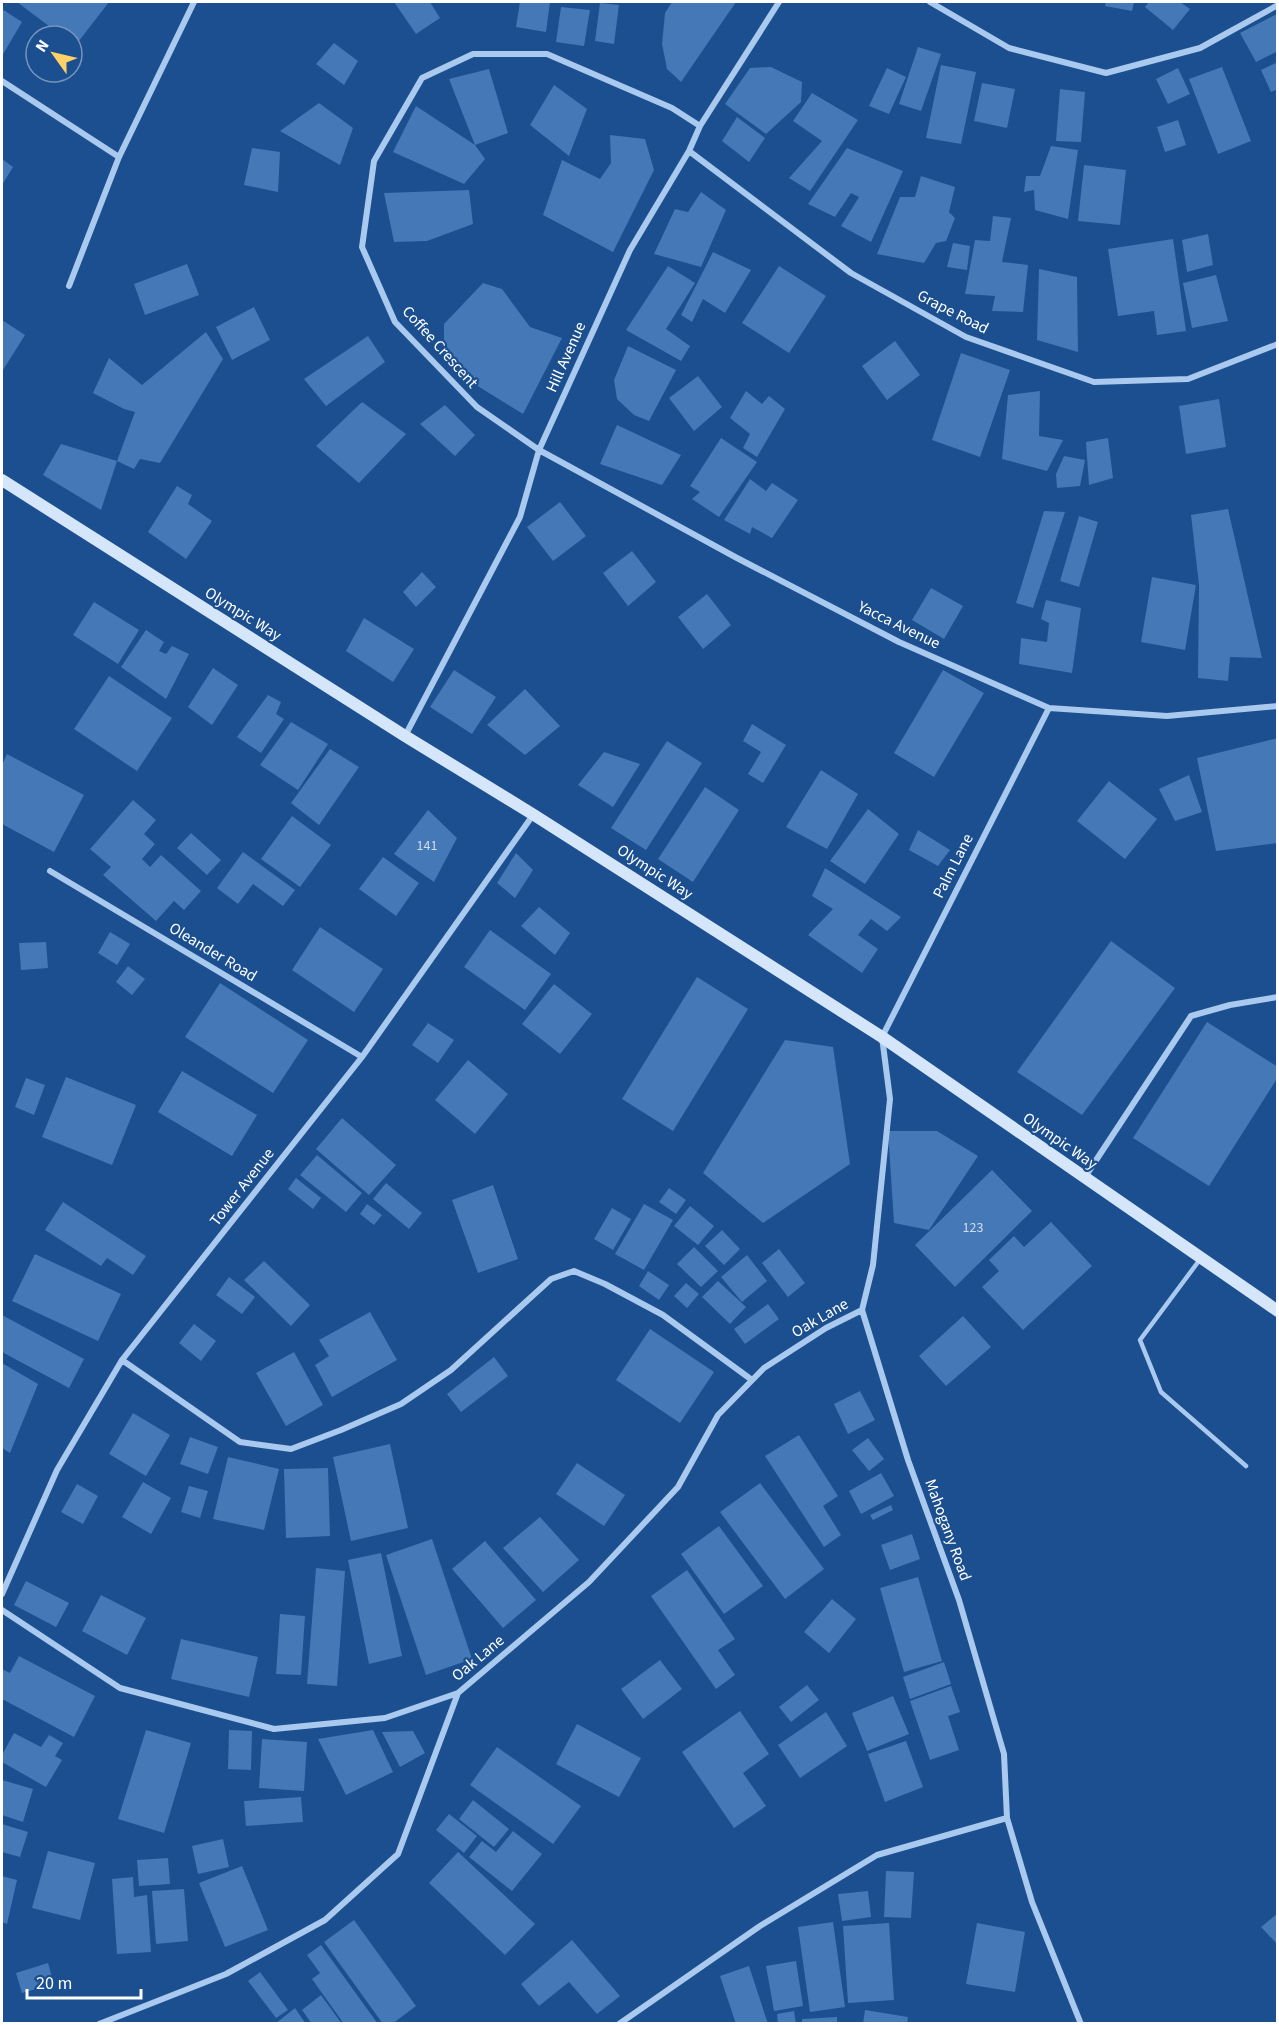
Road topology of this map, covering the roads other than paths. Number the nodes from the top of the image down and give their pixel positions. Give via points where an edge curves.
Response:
1 (195, 2) edge
2 (779, 2) edge
3 (930, 2) edge
4 (1278, 5) edge
5 (2, 81) edge
6 (700, 126) junction
7 (689, 151) junction
8 (119, 157) junction
9 (69, 286) dead end
10 (1278, 344) edge
11 (539, 450) junction
12 (2, 480) edge
13 (1278, 706) edge
14 (1049, 708) junction
15 (405, 736) junction
16 (534, 815) junction
17 (50, 871) dead end
18 (1278, 997) edge
19 (882, 1037) junction
20 (362, 1057) junction
21 (1085, 1178) junction
22 (1201, 1258) junction
23 (862, 1310) junction
24 (1278, 1311) edge
25 (122, 1360) junction
26 (752, 1380) junction
27 (1246, 1466) dead end
28 (2, 1594) edge
29 (2, 1610) edge
30 (458, 1693) junction
31 (1007, 1818) junction
32 (99, 2024) edge
33 (619, 2024) edge
34 (1081, 2024) edge

1 - 8 street
2 - 6 street, Hill Avenue
3 - 4 street via 1009,48 1106,73 1200,48
5 - 8 street
6 - 7 street, Hill Avenue
6 - 11 street, Coffee Crescent via 672,108 547,54 472,54 422,78 374,160 362,248 395,321 477,407
7 - 10 street, Grape Road via 851,273 966,338 1094,382 1188,379
7 - 11 street, Hill Avenue via 630,250
8 - 9 street
11 - 14 street, Yacca Avenue via 899,642
11 - 15 street, Hill Avenue via 520,517
12 - 15 street, Olympic Way
13 - 14 street, Yacca Avenue via 1167,716
14 - 19 street, Palm Lane
15 - 16 street, Olympic Way
16 - 19 street, Olympic Way
16 - 20 street, Tower Avenue
17 - 20 street, Oleander Road
18 - 21 street via 1191,1016
19 - 21 street, Olympic Way
19 - 23 street via 890,1099 873,1265
20 - 25 street, Tower Avenue
21 - 22 street, Olympic Way
22 - 24 street, Olympic Way
22 - 27 lane via 1140,1340 1161,1392
23 - 26 street, Oak Lane via 826,1328
23 - 31 street, Mahogany Road via 908,1460 959,1600 1004,1754
25 - 26 street via 240,1442 291,1449 401,1404 451,1370 551,1279 574,1271 663,1315
25 - 28 street, Tower Avenue via 57,1470
26 - 30 street, Oak Lane via 718,1415 678,1487 589,1582
29 - 30 street, Oak Lane via 120,1688 273,1729 385,1718
30 - 32 street via 398,1854 325,1920 226,1974
31 - 33 street via 877,1855 760,1926
31 - 34 street, Mahogany Road via 1032,1902

